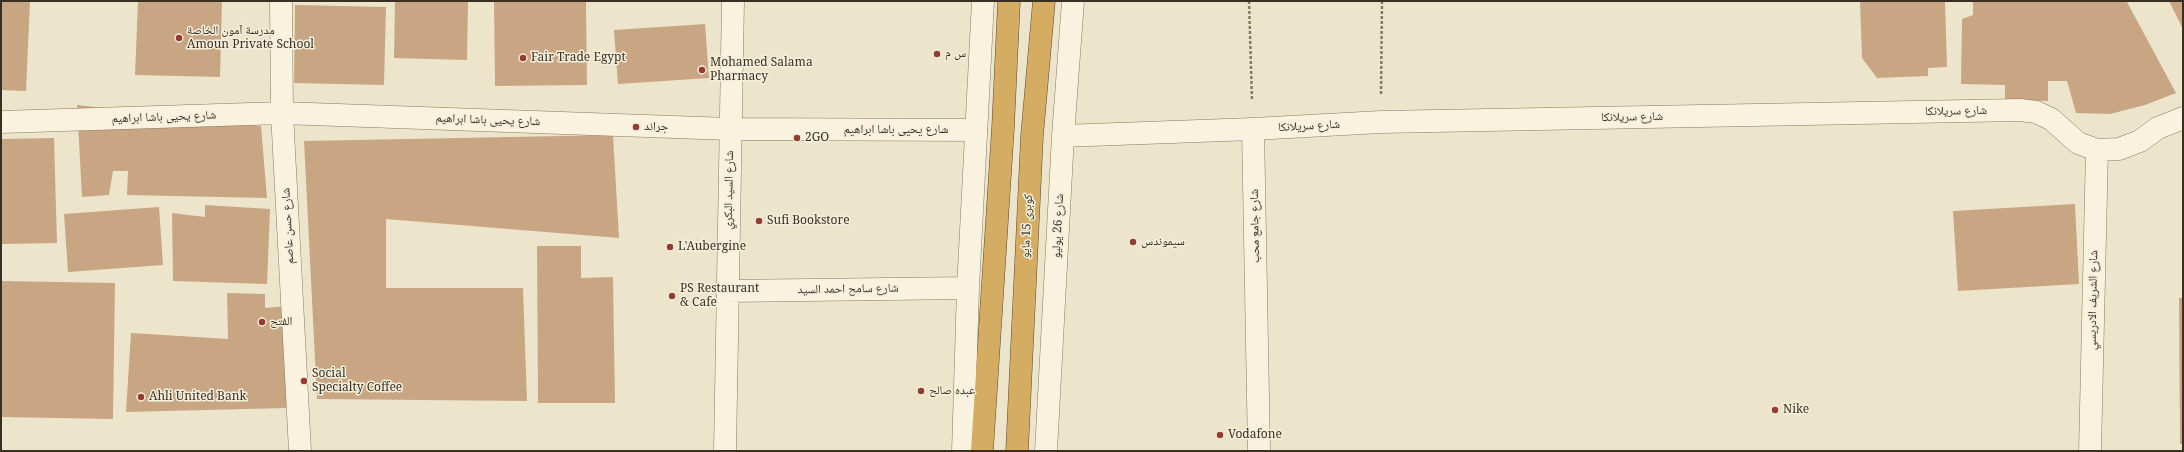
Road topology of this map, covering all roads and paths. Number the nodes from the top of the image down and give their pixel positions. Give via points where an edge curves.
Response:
1 (281, 1) edge
2 (733, 1) edge
3 (983, 1) edge
4 (1009, 1) edge
5 (1044, 1) edge
6 (1073, 1) edge
7 (1249, 1) edge
8 (1382, 1) edge
9 (282, 113) junction
10 (2183, 118) edge
11 (1, 122) edge
12 (1381, 122) junction
13 (730, 129) junction
14 (1253, 129) junction
15 (976, 130) junction
16 (1063, 136) junction
17 (2097, 150) junction
18 (968, 288) junction
19 (727, 291) junction
20 (300, 451) edge
21 (725, 451) edge
22 (964, 451) edge
23 (982, 451) edge
24 (1017, 451) edge
25 (1046, 451) edge
26 (1259, 451) edge
27 (2090, 451) edge

1 - 9 street, شارع حسن عاصم
2 - 13 street, شارع السيد البكري
3 - 15 street
4 - 23 highway
5 - 24 highway, كوبرى 15 مايو via 1032,136
6 - 16 street, شارع 26 يوليو
7 - 14 path
8 - 12 path
9 - 11 street, شارع يحيى باشا ابراهيم
9 - 13 street, شارع يحيى باشا ابراهيم
9 - 20 street, شارع حسن عاصم
10 - 17 street, شارع سريلانكا via 2119,149
12 - 14 street, شارع سريلانكا
12 - 17 street, شارع سريلانكا via 2020,110 2036,112 2051,119 2078,143
13 - 15 street, شارع يحيى باشا ابراهيم
13 - 19 street, شارع السيد البكري
14 - 16 street, شارع سريلانكا
14 - 26 street, شارع جامع محب
15 - 18 street
16 - 25 street, شارع 26 يوليو
17 - 27 street, شارع الشريف الادريسي
18 - 19 street, شارع سامح احمد السيد
18 - 22 street
19 - 21 street, شارع السيد البكري

